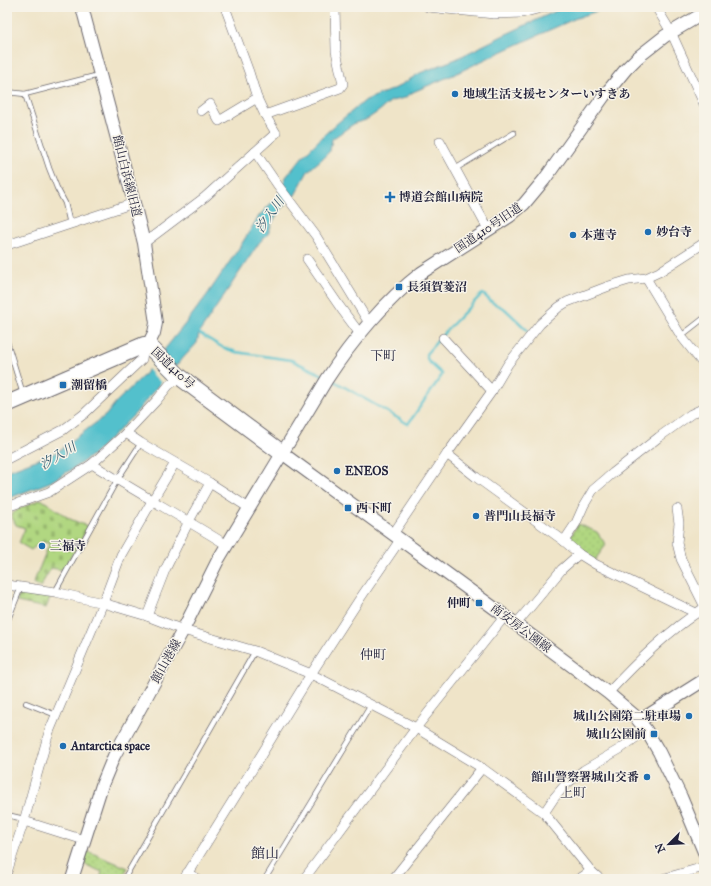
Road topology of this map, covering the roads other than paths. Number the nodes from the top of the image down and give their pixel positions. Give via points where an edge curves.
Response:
1 (82, 7) edge
2 (225, 7) edge
3 (334, 7) edge
4 (428, 7) edge
5 (545, 7) edge
6 (656, 7) edge
7 (704, 13) edge
8 (671, 32) junction
9 (101, 74) junction
10 (7, 92) edge
11 (25, 94) junction
12 (257, 98) junction
13 (704, 104) edge
14 (201, 111) dead end
15 (265, 115) junction
16 (514, 133) dead end
17 (440, 141) dead end
18 (255, 152) junction
19 (455, 169) junction
20 (134, 203) junction
21 (70, 224) junction
22 (488, 230) junction
23 (144, 243) junction
24 (704, 243) edge
25 (7, 245) edge
26 (307, 259) dead end
27 (646, 278) junction
28 (704, 318) edge
29 (369, 323) junction
30 (360, 334) junction
31 (681, 336) junction
32 (443, 338) dead end
33 (7, 342) edge
34 (149, 348) junction
35 (704, 365) edge
36 (176, 374) junction
37 (492, 390) junction
38 (24, 397) junction
39 (7, 404) edge
40 (704, 408) edge
41 (126, 433) junction
42 (141, 443) junction
43 (282, 453) junction
44 (447, 454) junction
45 (7, 459) edge
46 (175, 463) junction
47 (92, 464) junction
48 (117, 480) junction
49 (210, 483) junction
50 (152, 501) junction
51 (7, 507) edge
52 (249, 508) junction
53 (676, 509) dead end
54 (188, 521) junction
55 (397, 537) junction
56 (564, 541) junction
57 (227, 545) junction
58 (579, 554) junction
59 (7, 585) edge
60 (21, 587) junction
61 (55, 592) junction
62 (103, 604) junction
63 (701, 609) edge
64 (147, 616) junction
65 (505, 616) junction
66 (7, 622) edge
67 (516, 624) junction
68 (183, 630) junction
69 (255, 651) junction
70 (312, 674) junction
71 (704, 680) edge
72 (608, 693) junction
73 (26, 703) dead end
74 (371, 705) junction
75 (56, 715) junction
76 (642, 725) junction
77 (416, 728) junction
78 (482, 768) junction
79 (544, 813) junction
80 (7, 815) edge
81 (24, 820) junction
82 (84, 840) junction
83 (704, 852) edge
84 (704, 866) edge
85 (591, 871) junction
86 (7, 872) edge
87 (186, 876) edge
88 (72, 879) edge
89 (124, 879) edge
90 (198, 879) edge
91 (265, 879) edge
92 (304, 879) edge
93 (393, 879) edge
94 (579, 879) edge
95 (600, 879) edge
96 (662, 879) edge

1 - 9 main road, 館山白浜線旧道
2 - 12 street
3 - 15 street via 336,52 343,84 340,88
4 - 5 street via 494,14 522,13
6 - 8 street
7 - 8 main road, 国道410号旧道
8 - 13 street
8 - 22 main road, 国道410号旧道 via 637,58 616,81 524,204
9 - 11 lane
9 - 20 main road, 館山白浜線旧道
10 - 11 lane
11 - 21 lane via 48,168 65,203
12 - 14 street via 218,121 210,104
12 - 15 street
15 - 18 street via 276,133
16 - 19 lane
17 - 19 street
18 - 23 street via 192,207
18 - 29 street via 316,236
19 - 22 street
20 - 21 street
20 - 23 main road, 館山白浜線旧道
21 - 25 street
22 - 29 main road, 国道410号旧道 via 410,281
23 - 34 main road, 館山白浜線旧道 via 156,323
24 - 27 street
26 - 30 street
27 - 31 street
27 - 37 street via 609,286 559,307 540,324 508,364
28 - 31 lane
29 - 30 main road, 国道410号旧道
30 - 43 main road, 国道410号旧道 via 328,377
31 - 35 street
32 - 37 street
33 - 38 lane
34 - 36 highway, 国道410号
34 - 38 highway, 国道410号 via 115,354 93,367
34 - 45 street via 142,359 84,414 63,430
36 - 41 street via 157,400
36 - 43 highway, 国道410号
37 - 44 street
38 - 39 highway, 国道410号
40 - 56 street via 659,437 593,490
41 - 42 street
41 - 47 street
42 - 46 street
42 - 48 lane
43 - 52 main road, 館山港線
43 - 55 main road, 南安房公園線
44 - 55 street
44 - 56 street
46 - 49 street
46 - 50 street
47 - 48 street
47 - 51 street via 49,492
48 - 50 street
48 - 61 lane
49 - 52 street
49 - 54 street
50 - 54 street
50 - 62 street via 121,555
52 - 57 main road, 館山港線
53 - 63 street via 679,523 677,543
54 - 57 street
54 - 64 street
55 - 65 main road, 南安房公園線
55 - 70 street
56 - 58 street
57 - 68 main road, 館山港線
58 - 63 street via 595,564
58 - 67 street via 562,569
59 - 60 street
60 - 61 street
60 - 66 lane
61 - 62 street
62 - 64 street
62 - 75 street
63 - 72 street via 680,624
64 - 68 street
65 - 67 main road, 南安房公園線
65 - 77 street
67 - 72 main road, 南安房公園線
68 - 69 street
68 - 82 main road, 館山港線 via 114,756
69 - 70 street
69 - 89 lane
70 - 74 street
70 - 87 street
71 - 76 main road
72 - 76 main road, 南安房公園線
73 - 75 lane
74 - 77 street
74 - 91 lane
75 - 81 street
76 - 79 street via 620,749 584,770 565,785
76 - 83 main road, 南安房公園線 via 659,752 681,797
77 - 78 street
77 - 92 street
78 - 79 street
78 - 93 street
79 - 85 street
80 - 81 lane
81 - 82 street
81 - 86 street
82 - 88 main road, 館山港線
84 - 96 street
85 - 94 street
85 - 95 street
87 - 90 street

